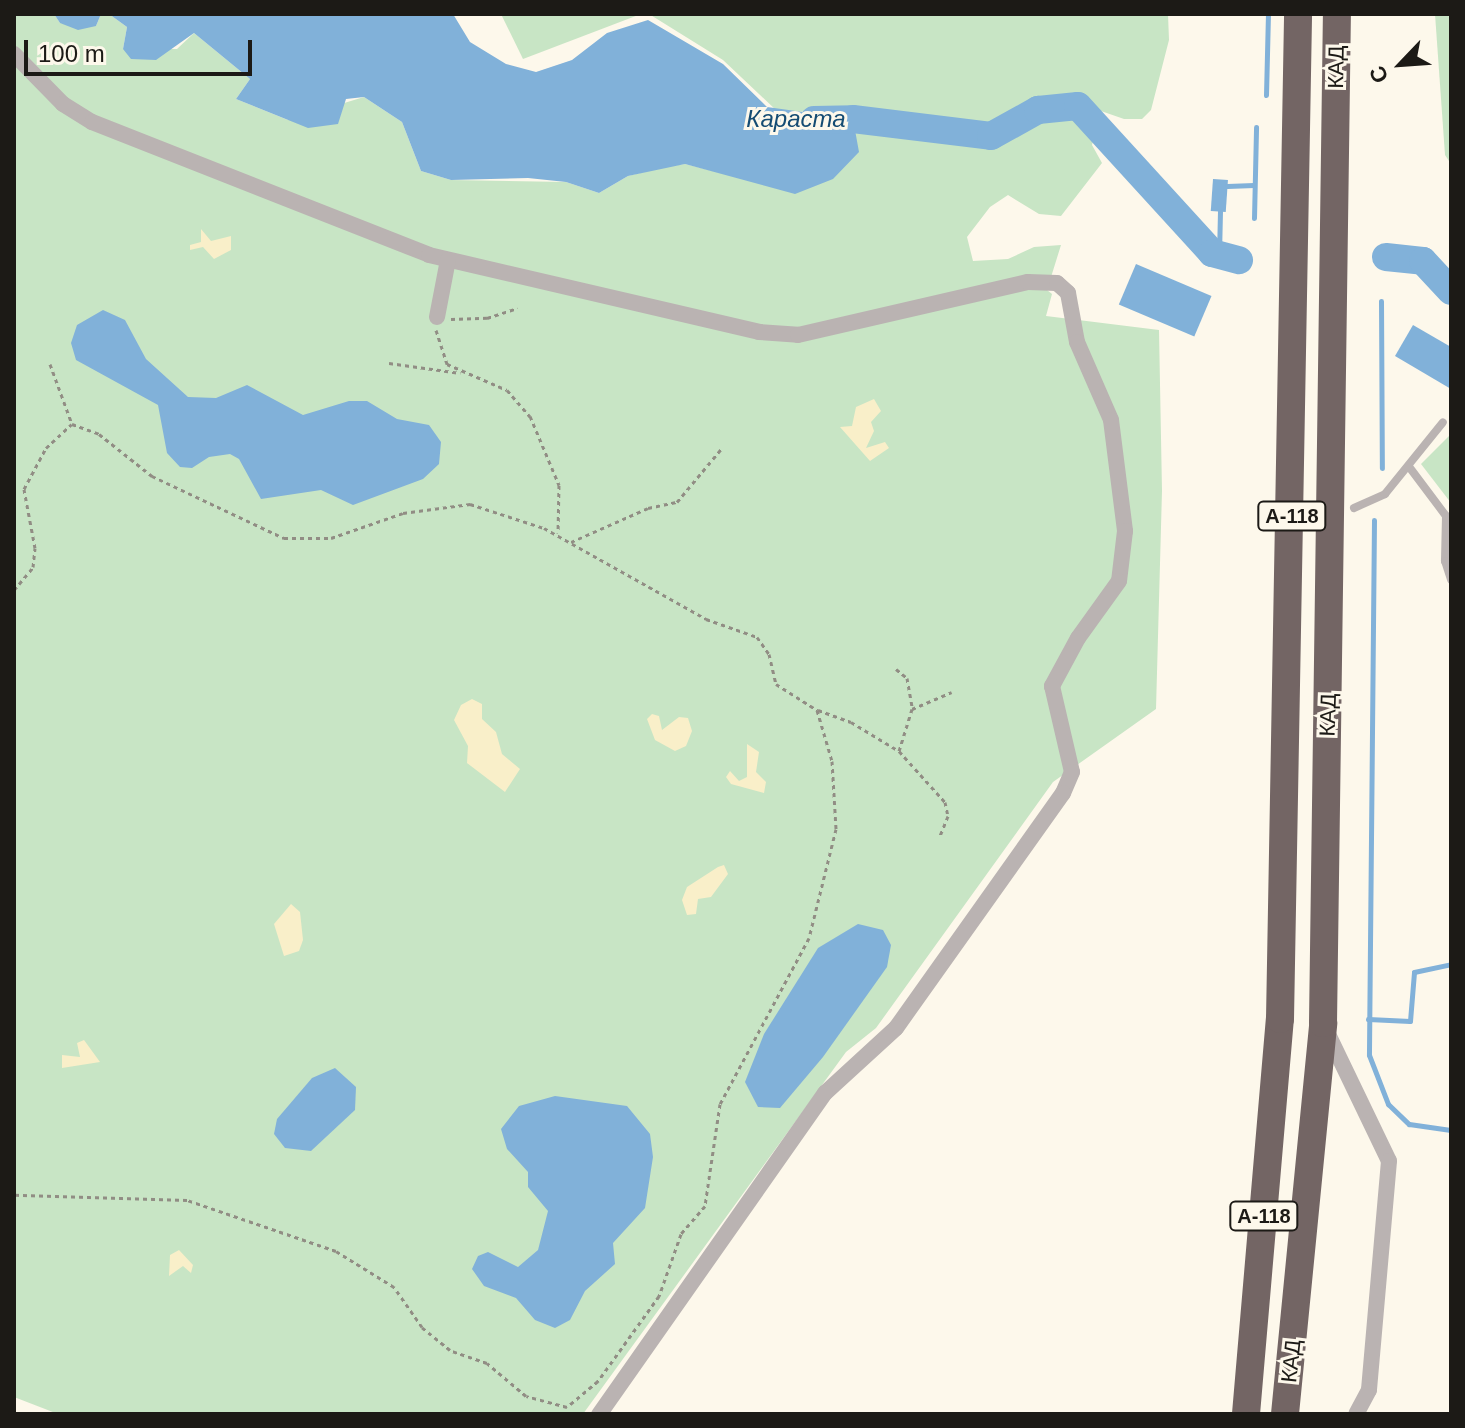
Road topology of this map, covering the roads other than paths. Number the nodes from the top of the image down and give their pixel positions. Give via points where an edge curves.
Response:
1 (1298, 14) edge
2 (1337, 14) edge
3 (14, 54) edge
4 (448, 260) junction
5 (437, 317) road end
6 (1443, 422) dead end
7 (1410, 468) junction
8 (1354, 508) dead end
9 (1451, 580) edge
10 (1323, 1023) junction
11 (599, 1414) edge
12 (1246, 1414) edge
13 (1285, 1414) edge
14 (1356, 1414) edge

1 - 12 highway, КАД / А-118 via 1280,1019
2 - 10 highway, КАД / А-118
3 - 4 street via 63,104 92,122
4 - 5 street
4 - 11 street via 759,332 798,335 1000,286 1057,283 1068,293 1077,342 1111,420 1119,460 1125,531 1119,581 1052,686 1071,757 1072,772 1063,793 884,1044 825,1093
6 - 7 lane
7 - 8 lane via 1385,494
7 - 9 lane via 1446,516 1445,561
10 - 13 highway, КАД / А-118
10 - 14 street via 1389,1161 1369,1390

